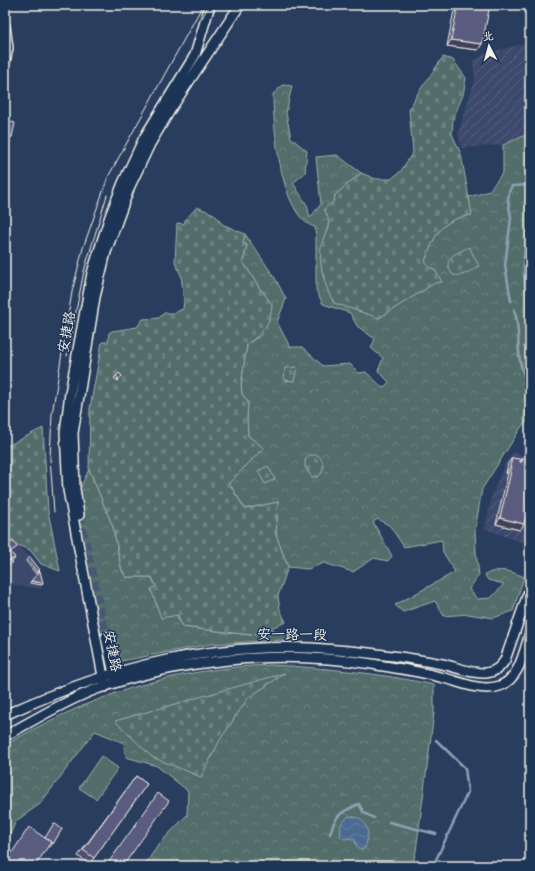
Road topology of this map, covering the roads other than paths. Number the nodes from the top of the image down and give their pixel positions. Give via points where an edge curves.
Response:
1 (210, 5) edge
2 (240, 5) edge
3 (5, 26) edge
4 (5, 62) edge
5 (187, 76) junction
6 (72, 490) junction
7 (79, 515) tunnel mouth
8 (530, 588) edge
9 (530, 633) edge
10 (106, 637) tunnel mouth
11 (294, 647) junction
12 (294, 658) junction
13 (114, 673) junction
14 (103, 676) junction
15 (116, 683) junction
16 (105, 687) junction
17 (5, 715) edge
18 (5, 736) edge

1 - 5 street, 安捷路
2 - 5 street, 安捷路
3 - 4 street via 8,48
5 - 6 street, 安捷路 via 144,138 109,219 92,273 67,413 65,457
6 - 7 street, 安捷路
6 - 14 street, 安捷路
8 - 11 street, 安一路一段 via 508,653 498,669 486,673 370,652
9 - 12 street, 安一路一段 via 514,676 498,687 488,688 369,664
10 - 13 street, 安捷路
11 - 12 street
11 - 13 street, 安一路一段 via 213,651
12 - 15 street, 安一路一段 via 215,662 157,672
13 - 14 street, 安一路一段
13 - 15 street, 安捷路
14 - 16 street, 安捷路
14 - 17 street, 安一路一段
15 - 16 street, 安一路一段
16 - 18 street, 安一路一段 via 74,699

